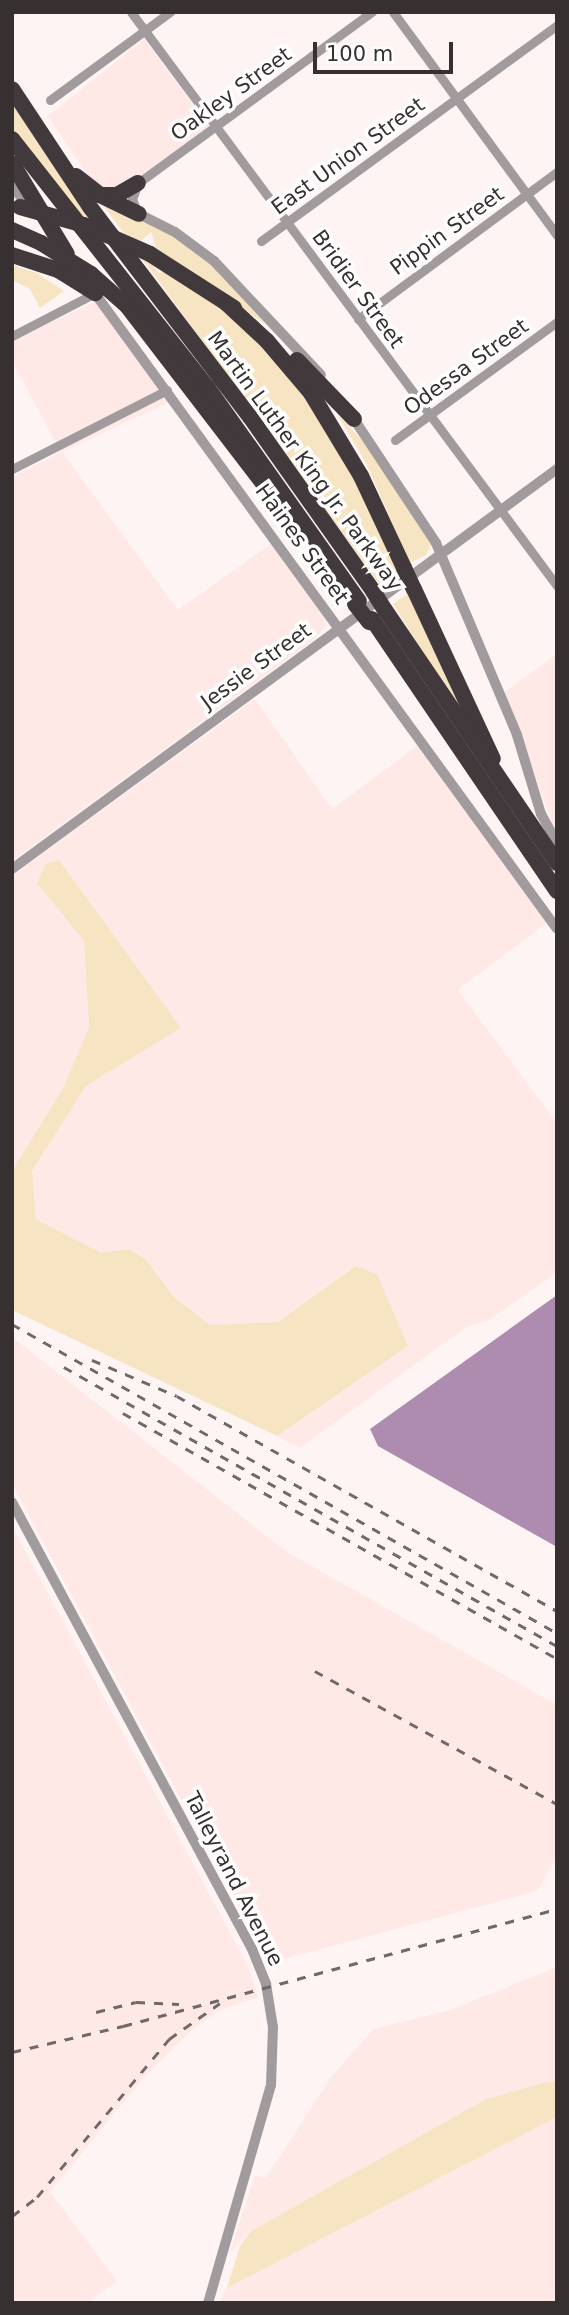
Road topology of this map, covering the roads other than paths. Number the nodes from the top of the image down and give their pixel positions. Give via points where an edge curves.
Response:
1 (131, 12) edge
2 (170, 12) edge
3 (372, 12) edge
4 (393, 12) edge
5 (557, 25) edge
6 (145, 30) junction
7 (12, 89) edge
8 (456, 98) junction
9 (50, 100) dead end
10 (217, 125) junction
11 (12, 139) edge
12 (48, 146) junction
13 (12, 163) edge
14 (557, 172) edge
15 (138, 183) junction
16 (12, 186) edge
17 (527, 194) junction
18 (100, 195) junction
19 (16, 206) edge
20 (139, 214) junction
21 (288, 222) junction
22 (12, 230) edge
23 (557, 235) edge
24 (261, 241) dead end
25 (67, 254) junction
26 (12, 255) edge
27 (95, 293) junction
28 (226, 303) junction
29 (358, 318) junction
30 (557, 322) edge
31 (12, 336) edge
32 (167, 390) junction
33 (430, 415) junction
34 (354, 419) junction
35 (395, 440) dead end
36 (12, 469) edge
37 (557, 469) edge
38 (500, 511) junction
39 (440, 554) junction
40 (557, 586) edge
41 (362, 598) junction
42 (375, 617) junction
43 (340, 629) junction
44 (511, 799) junction
45 (557, 843) edge
46 (557, 863) edge
47 (12, 869) edge
48 (557, 891) edge
49 (557, 929) edge
50 (12, 1502) edge
51 (208, 2303) edge

1 - 6 street, Bridier Street
2 - 6 street
3 - 10 street, Oakley Street
4 - 8 street
5 - 8 street, East Union Street
6 - 9 street
6 - 10 street, Bridier Street
7 - 12 highway, Martin Luther King Jr. Parkway
8 - 17 street
8 - 21 street, East Union Street
10 - 15 street, Oakley Street
10 - 21 street, Bridier Street
11 - 41 highway, Martin Luther King Jr. Parkway via 208,388
12 - 18 highway
12 - 41 highway, Martin Luther King Jr. Parkway
13 - 25 highway
14 - 17 street, Pippin Street
15 - 18 highway via 117,195
15 - 20 street via 132,199
16 - 25 street, Haines Street
17 - 23 street
17 - 29 street, Pippin Street
18 - 20 highway
19 - 28 highway, bridge via 84,225 150,254
20 - 34 street via 175,232 214,261 311,363
21 - 24 street, East Union Street
21 - 29 street, Bridier Street
22 - 41 highway, bridge via 83,268 127,306
25 - 27 street, Haines Street
26 - 27 highway via 51,267
27 - 31 street
27 - 32 street, Haines Street
28 - 34 highway via 300,363
28 - 44 highway, bridge via 267,341 311,393 361,476
29 - 33 street, Bridier Street
30 - 33 street, Odessa Street
32 - 36 street
32 - 43 street, Haines Street
33 - 35 street, Odessa Street
33 - 38 street, Bridier Street
34 - 39 street
37 - 38 street, Jessie Street
38 - 39 street, Jessie Street
38 - 40 street, Bridier Street
39 - 43 street, Jessie Street
39 - 45 street via 517,734 541,814
41 - 42 highway, Martin Luther King Jr. Parkway, bridge
42 - 44 highway, Martin Luther King Jr. Parkway
42 - 48 highway, Martin Luther King Jr. Parkway via 413,681
43 - 47 street, Jessie Street
43 - 49 street, Haines Street
44 - 46 highway, Martin Luther King Jr. Parkway
50 - 51 street, Talleyrand Avenue via 252,1949 266,1984 273,2026 271,2084

